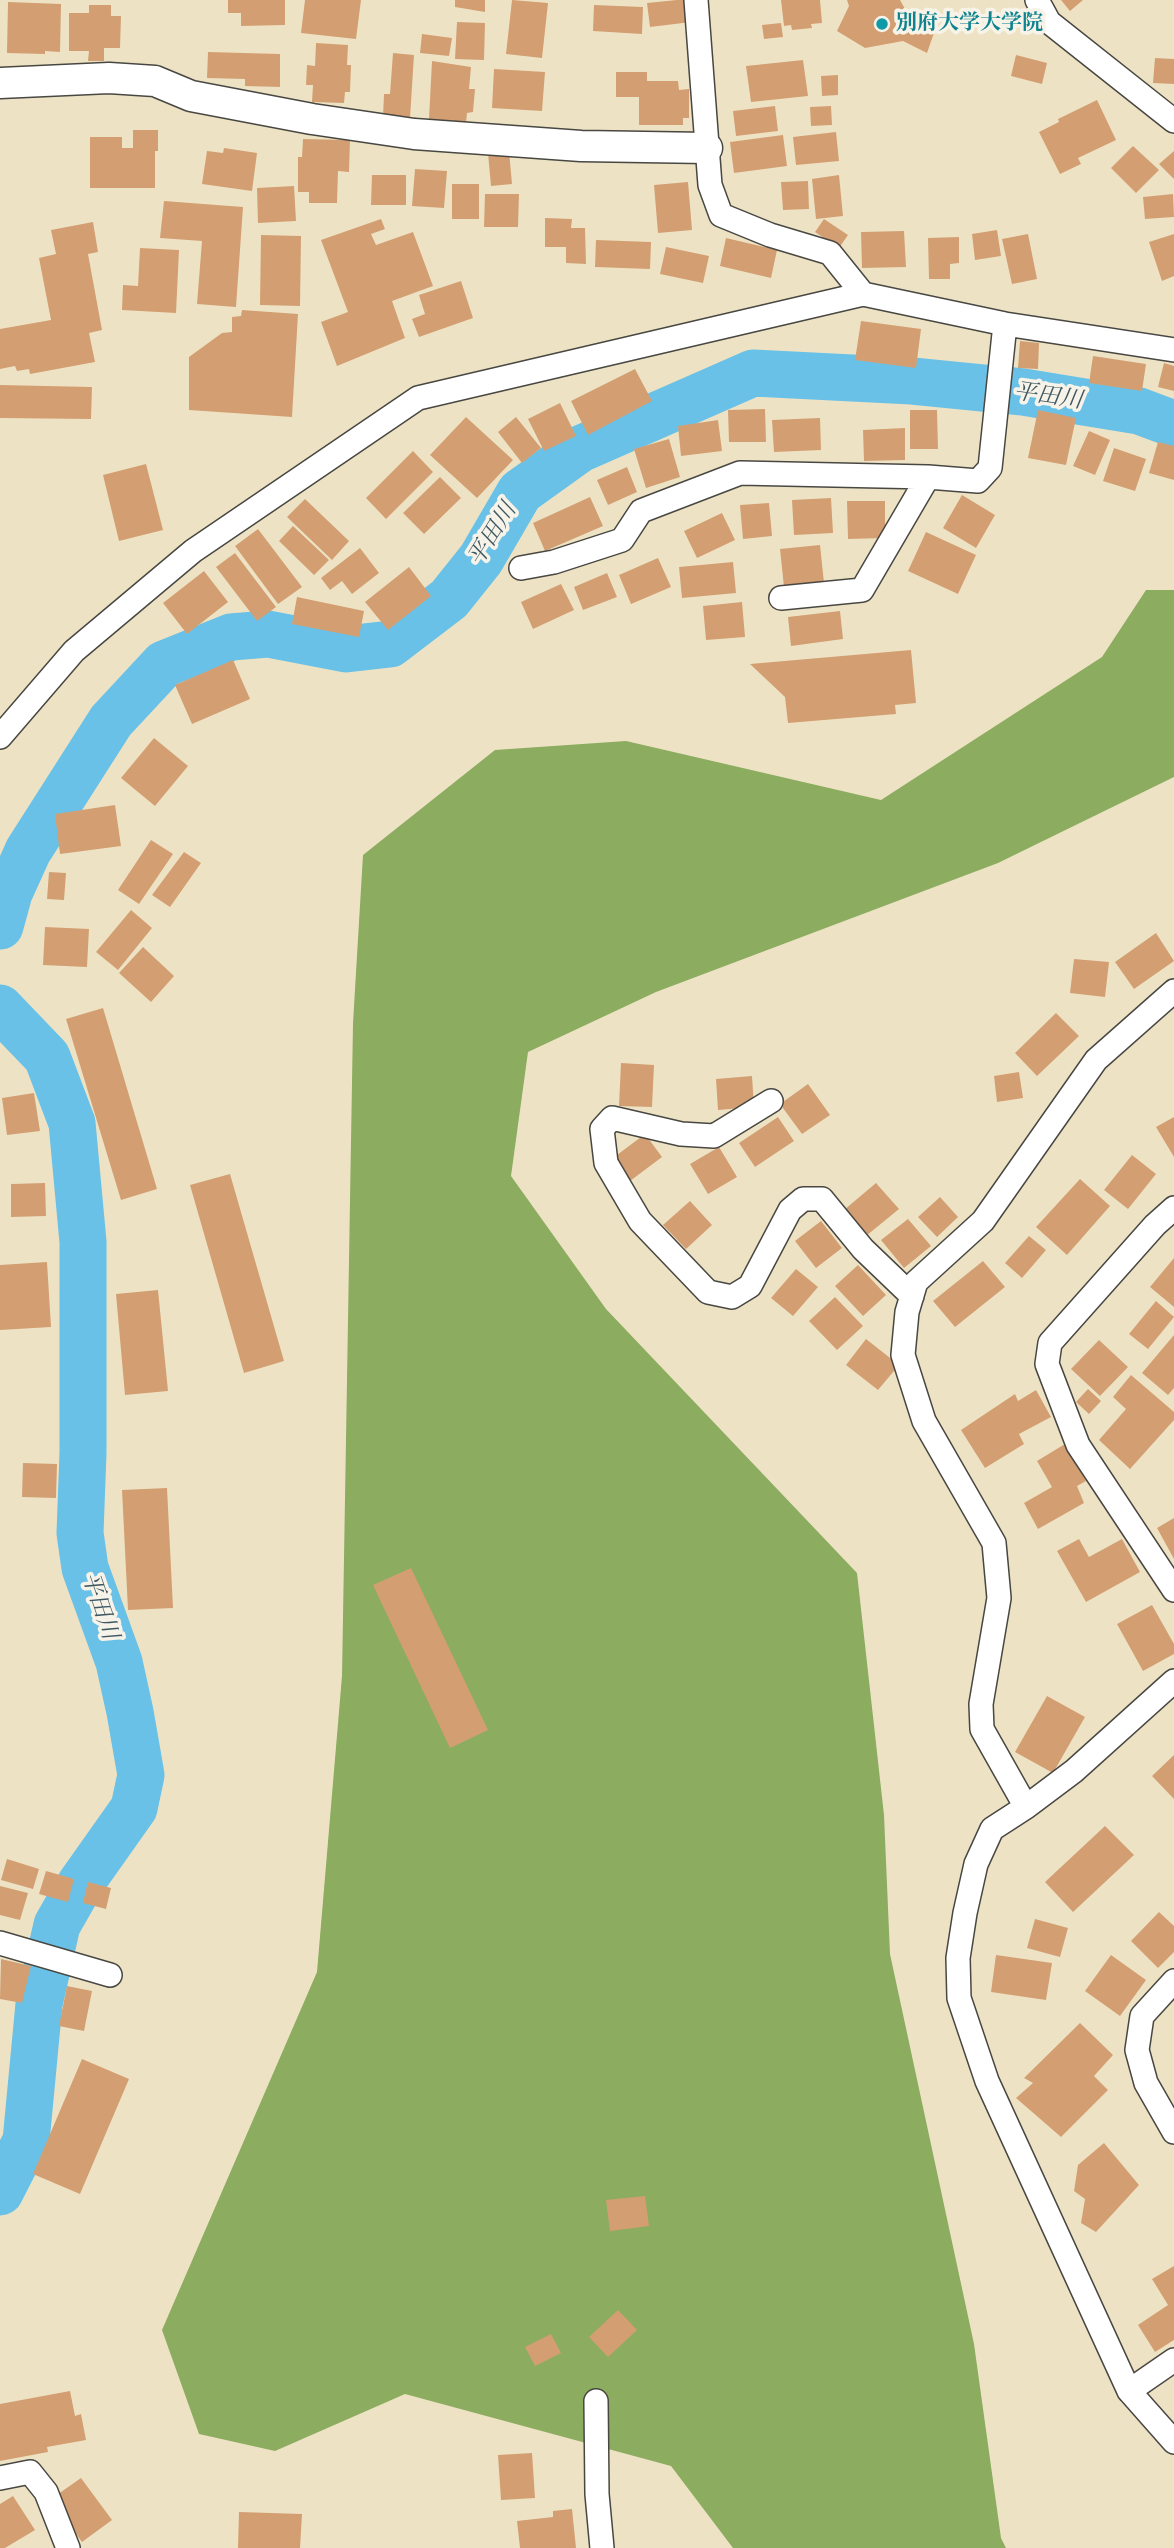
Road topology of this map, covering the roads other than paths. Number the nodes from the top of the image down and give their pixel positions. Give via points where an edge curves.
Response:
1 (696, 0) edge
2 (1037, 0) edge
3 (0, 83) edge
4 (1174, 121) edge
5 (706, 148) junction
6 (863, 294) junction
7 (1005, 324) junction
8 (1174, 350) edge
9 (928, 477) junction
10 (521, 568) dead end
11 (781, 598) dead end
12 (0, 737) edge
13 (1174, 991) edge
14 (771, 1101) dead end
15 (1174, 1208) edge
16 (912, 1296) junction
17 (1174, 1590) edge
18 (1174, 1681) edge
19 (1026, 1807) junction
20 (0, 1943) edge
21 (110, 1975) dead end
22 (1174, 1981) edge
23 (1174, 2132) edge
24 (1174, 2360) edge
25 (1129, 2391) junction
26 (596, 2401) dead end
27 (1174, 2442) edge
28 (0, 2478) edge
29 (68, 2548) edge
30 (602, 2548) edge

1 - 5 street
2 - 4 street via 1049,22
3 - 5 street via 109,78 155,81 191,96 414,135 580,146
5 - 6 street via 710,185 721,215 830,253
6 - 7 street
6 - 12 street via 418,398 193,551 74,651
7 - 8 street
7 - 9 street via 990,468 978,481
9 - 10 street via 740,473 642,511 622,540
9 - 11 street via 863,590
13 - 16 street via 1096,1060 983,1221 916,1282
14 - 16 street via 714,1136 681,1134 612,1118 602,1129 606,1163 640,1221 708,1292 732,1297 750,1286 790,1210 803,1199 822,1199 863,1249
15 - 17 street via 1050,1342 1047,1364 1078,1445
16 - 19 street via 903,1355 924,1421 994,1543 999,1598 981,1704 982,1729
18 - 19 street via 1074,1771
19 - 25 street via 992,1829 976,1864 958,1958 959,1998 987,2081
20 - 21 street
22 - 23 street via 1142,2016 1137,2050 1146,2082
24 - 25 street
25 - 27 street
26 - 30 street
28 - 29 street via 30,2472 46,2492

